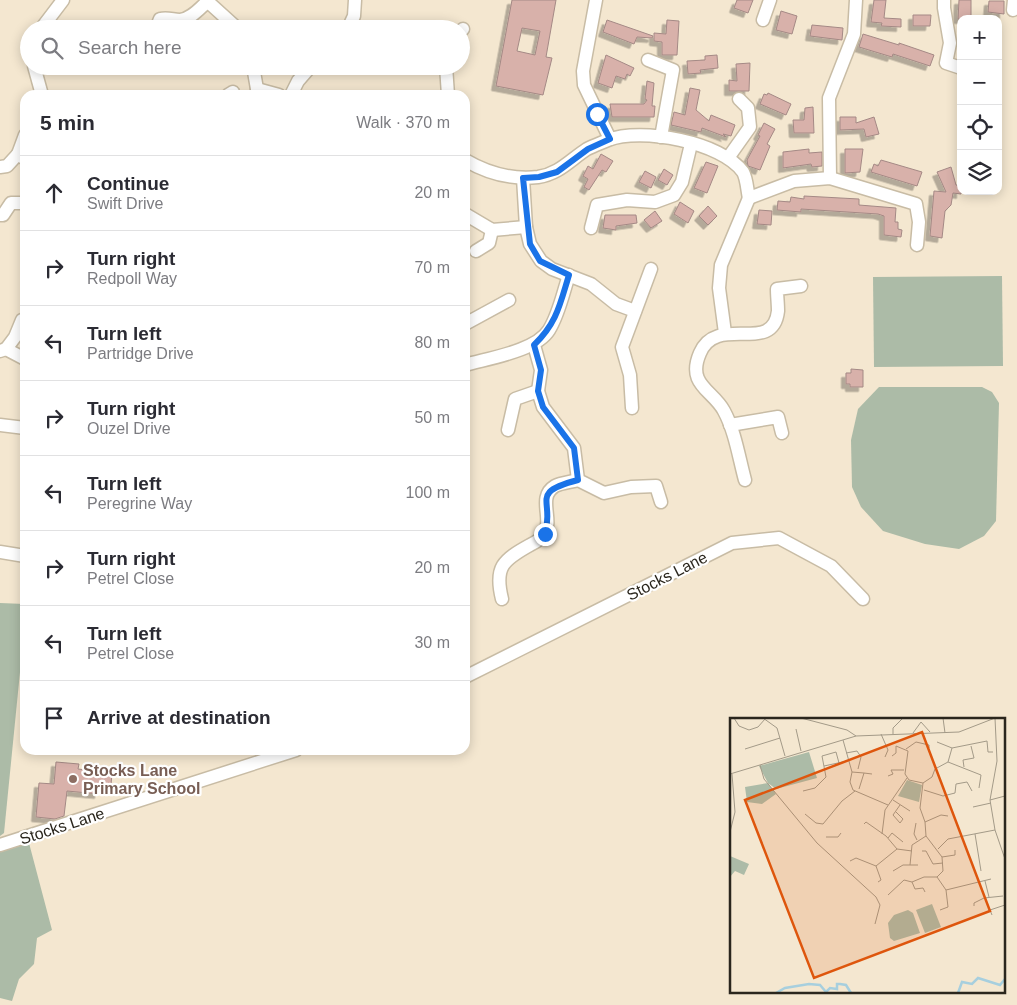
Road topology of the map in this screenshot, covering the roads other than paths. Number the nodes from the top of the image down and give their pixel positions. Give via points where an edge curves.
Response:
1 (63, 0) edge
2 (355, 0) edge
3 (596, 0) edge
4 (770, 0) edge
5 (856, 0) edge
6 (944, 0) edge
7 (207, 1) edge
8 (157, 19) edge
9 (49, 20) edge
10 (228, 20) edge
11 (352, 20) edge
12 (764, 20) dead end
13 (648, 60) dead end
14 (957, 67) edge
15 (36, 75) edge
16 (254, 75) edge
17 (303, 75) edge
18 (447, 75) edge
19 (41, 90) edge
20 (255, 90) edge
21 (293, 90) edge
22 (448, 90) edge
23 (739, 98) dead end
24 (660, 136) junction
25 (610, 139) junction
26 (691, 144) junction
27 (20, 158) edge
28 (728, 158) junction
29 (470, 163) edge
30 (0, 167) edge
31 (523, 178) junction
32 (830, 178) junction
33 (749, 198) junction
34 (20, 203) edge
35 (0, 215) edge
36 (470, 217) edge
37 (526, 227) junction
38 (591, 228) dead end
39 (492, 230) junction
40 (917, 245) dead end
41 (476, 251) dead end
42 (651, 269) dead end
43 (569, 275) junction
44 (801, 286) dead end
45 (509, 300) dead end
46 (635, 311) junction
47 (470, 321) edge
48 (20, 325) edge
49 (726, 333) junction
50 (534, 345) junction
51 (3, 350) edge
52 (20, 357) edge
53 (470, 364) edge
54 (538, 391) junction
55 (632, 408) dead end
56 (0, 424) edge
57 (730, 426) junction
58 (20, 427) edge
59 (508, 430) dead end
60 (782, 433) dead end
61 (578, 480) junction
62 (745, 480) dead end
63 (661, 502) dead end
64 (0, 552) edge
65 (20, 555) edge
66 (502, 599) dead end
67 (863, 599) dead end
68 (470, 674) edge
69 (280, 755) edge
70 (0, 845) edge

1 - 9 street
2 - 11 street
3 - 25 street via 583,71 584,85
4 - 12 street
5 - 32 street via 854,34 829,98
6 - 14 street via 950,43 946,63
7 - 8 street via 192,16 181,20
7 - 10 street
13 - 24 street via 677,66
15 - 19 street
16 - 20 street
17 - 21 street
18 - 22 street
23 - 28 street via 748,108 750,127
24 - 25 street via 633,135
24 - 26 street
25 - 31 street via 588,149 557,172
26 - 28 street
26 - 38 street via 682,182 674,195 655,202 627,200 597,204
27 - 30 street
28 - 33 street via 744,173
29 - 31 street via 483,171
31 - 37 street
32 - 33 street via 794,181
32 - 40 street via 919,199
33 - 49 street via 721,264 719,288
34 - 35 street via 11,203
36 - 39 street
37 - 39 street
37 - 43 street via 530,244 540,261
39 - 41 street via 489,244
42 - 46 street
43 - 46 street via 591,284 616,304
43 - 50 street via 548,332
44 - 49 street via 777,288 778,312 768,331
45 - 47 street
46 - 55 street via 622,347 630,375
48 - 51 street
49 - 57 street via 712,338 703,346 696,370 700,384 724,410
50 - 53 street
50 - 54 street via 541,370
51 - 52 street
54 - 59 street via 515,399
54 - 61 street via 543,407 574,448
56 - 58 street
57 - 60 street via 778,418
57 - 62 street
61 - 63 street via 604,493 660,483
61 - 66 street via 555,486 545,502 548,522 545,534 502,565 498,581
64 - 65 street
67 - 68 street, Stocks Lane via 831,566 780,538 732,543
69 - 70 street, Stocks Lane

